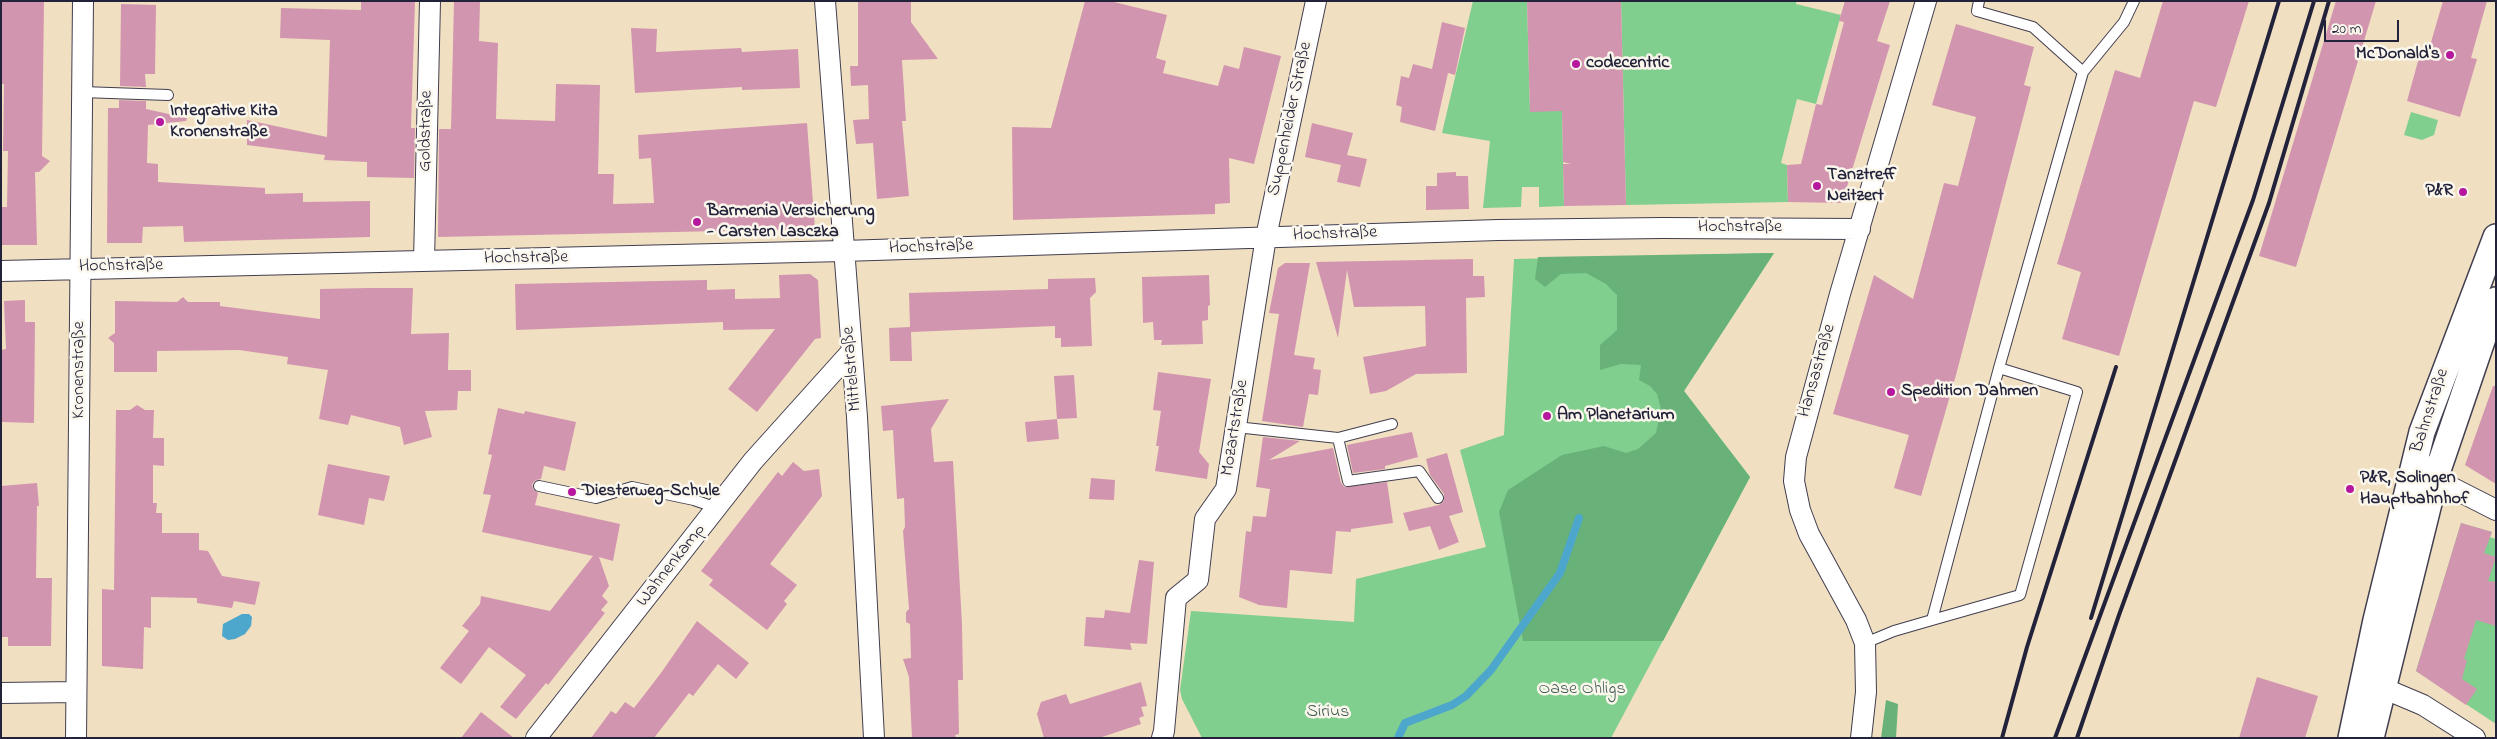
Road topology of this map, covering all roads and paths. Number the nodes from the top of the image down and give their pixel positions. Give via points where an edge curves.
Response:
1 (83, 1) edge
2 (430, 1) edge
3 (825, 1) edge
4 (1316, 1) edge
5 (1926, 1) edge
6 (1980, 1) edge
7 (2134, 1) edge
8 (2083, 72) junction
9 (82, 92) junction
10 (168, 95) dead end
11 (1860, 229) junction
12 (2496, 236) edge
13 (1266, 237) junction
14 (843, 251) junction
15 (424, 261) junction
16 (80, 268) junction
17 (1, 271) edge
18 (2496, 300) edge
19 (850, 352) junction
20 (1999, 368) junction
21 (1392, 424) dead end
22 (1236, 427) junction
23 (2422, 432) junction
24 (1338, 438) junction
25 (2435, 479) junction
26 (539, 486) dead end
27 (1438, 498) dead end
28 (717, 508) junction
29 (2496, 510) edge
30 (1932, 620) junction
31 (1864, 643) junction
32 (2372, 683) junction
33 (76, 692) junction
34 (1, 693) edge
35 (1163, 730) edge
36 (76, 738) edge
37 (536, 738) edge
38 (874, 738) edge
39 (1861, 738) edge
40 (2351, 738) edge
41 (2371, 738) edge
42 (2475, 738) edge

1 - 9 street, Kronenstraße
2 - 15 street, Goldstraße
3 - 14 street, Mittelstraße
4 - 13 street, Suppenheider Straße
5 - 11 street, Hansastraße
6 - 8 lane via 1977,11 2033,27
7 - 8 lane via 2124,22
8 - 20 lane
9 - 10 lane
9 - 16 street, Kronenstraße
11 - 13 street, Hochstraße via 1662,228
11 - 31 street, Hansastraße via 1802,429 1794,481 1809,534 1856,620
12 - 23 street, Bahnstraße
13 - 14 street, Hochstraße
13 - 22 street, Mozartstraße
14 - 15 street, Hochstraße
14 - 19 street, Mittelstraße
15 - 16 street, Hochstraße
16 - 17 street, Hochstraße
16 - 33 street, Kronenstraße
18 - 25 street, Bahnstraße
19 - 28 street, Wahnenkamp via 753,461
19 - 38 street, Mittelstraße via 857,417
20 - 30 lane
20 - 30 lane via 2077,392 2020,595
21 - 24 lane
22 - 24 lane
22 - 35 street, Mozartstraße via 1226,489 1205,519 1198,580 1176,598
23 - 25 street
23 - 32 street, Bahnstraße
24 - 27 lane via 1348,481 1419,471
25 - 29 street
25 - 32 street, Bahnstraße
26 - 28 lane via 596,498 632,487
28 - 37 street, Wahnenkamp
30 - 31 lane
31 - 39 street, Hansastraße via 1866,692
32 - 40 street, Bahnstraße
32 - 41 street, Bahnstraße
32 - 42 street via 2423,705
33 - 34 street
33 - 36 street, Kronenstraße

